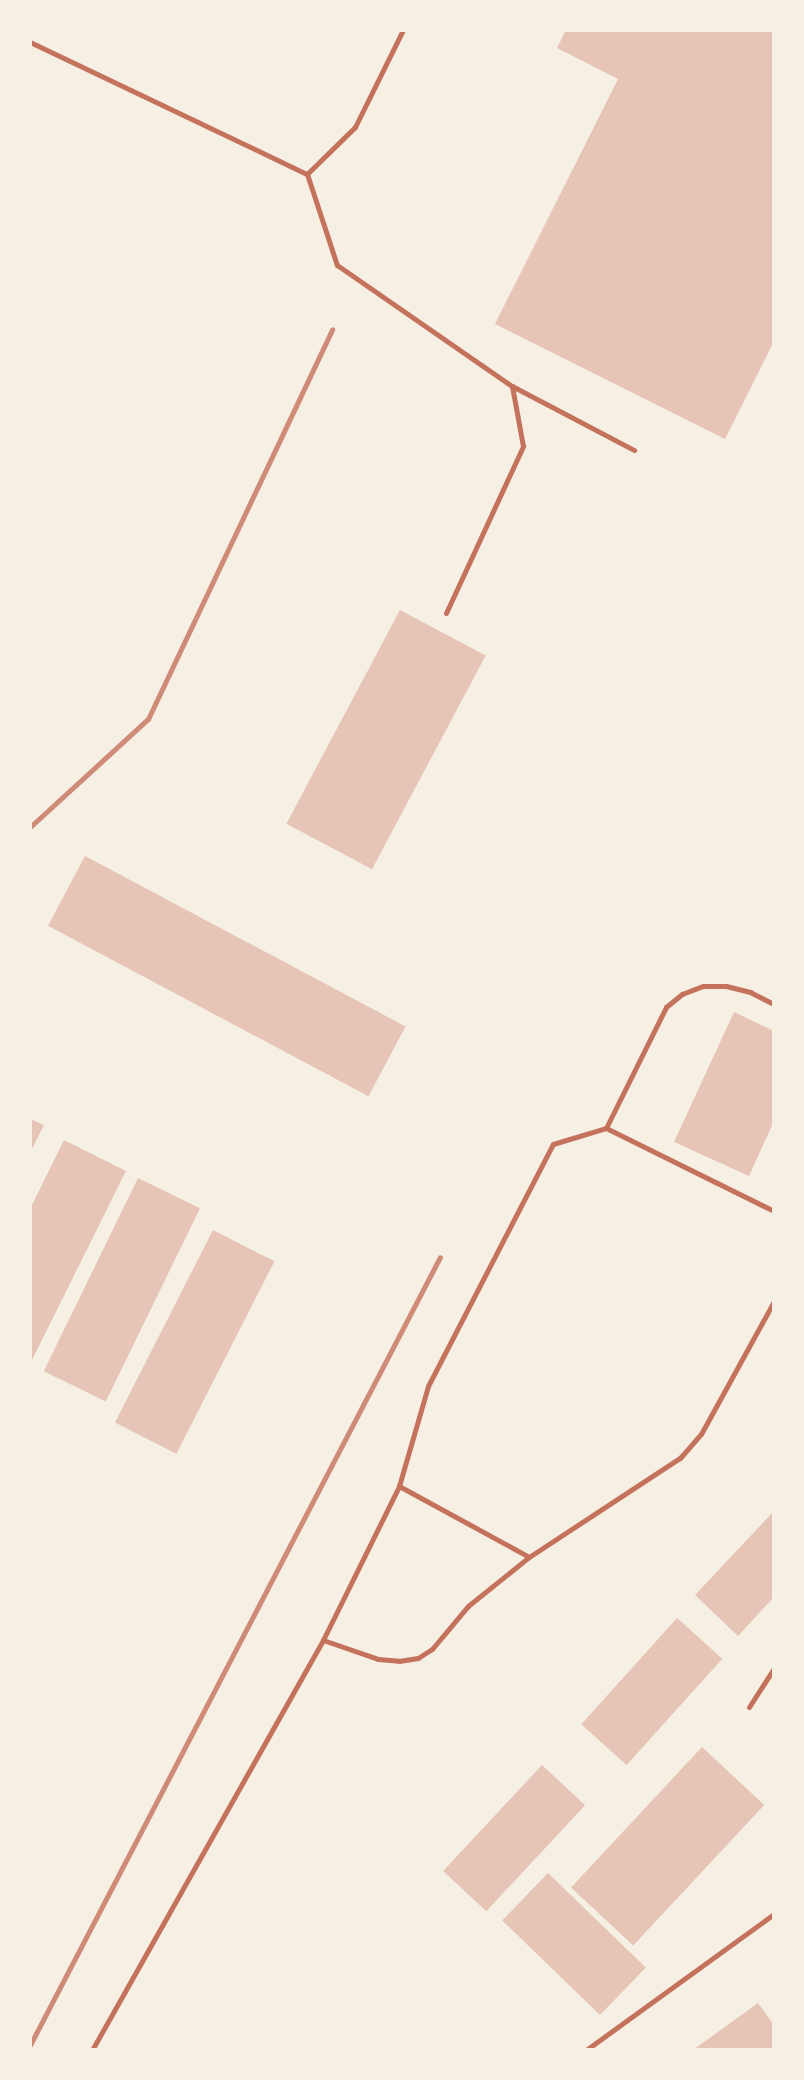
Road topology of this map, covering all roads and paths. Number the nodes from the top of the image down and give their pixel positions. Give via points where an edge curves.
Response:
1 (403, 30) edge
2 (30, 42) edge
3 (307, 174) junction
4 (512, 386) junction
5 (634, 450) dead end
6 (446, 613) dead end
7 (774, 1004) edge
8 (606, 1128) junction
9 (774, 1211) edge
10 (774, 1301) edge
11 (399, 1486) junction
12 (529, 1557) junction
13 (323, 1640) junction
14 (774, 1668) edge
15 (749, 1706) dead end
16 (774, 1914) edge
17 (92, 2050) edge
18 (586, 2050) edge

1 - 3 lane via 355,127
2 - 3 lane
3 - 4 lane via 337,265
4 - 5 lane
4 - 6 lane via 523,446
7 - 8 lane via 726,986 703,986 682,994 667,1007
8 - 9 lane
8 - 11 lane via 553,1144 428,1386
10 - 12 lane via 701,1434 680,1458
11 - 12 lane
11 - 13 lane
12 - 13 lane via 468,1606 432,1649 418,1658 378,1659
13 - 17 lane
14 - 15 lane
16 - 18 lane

